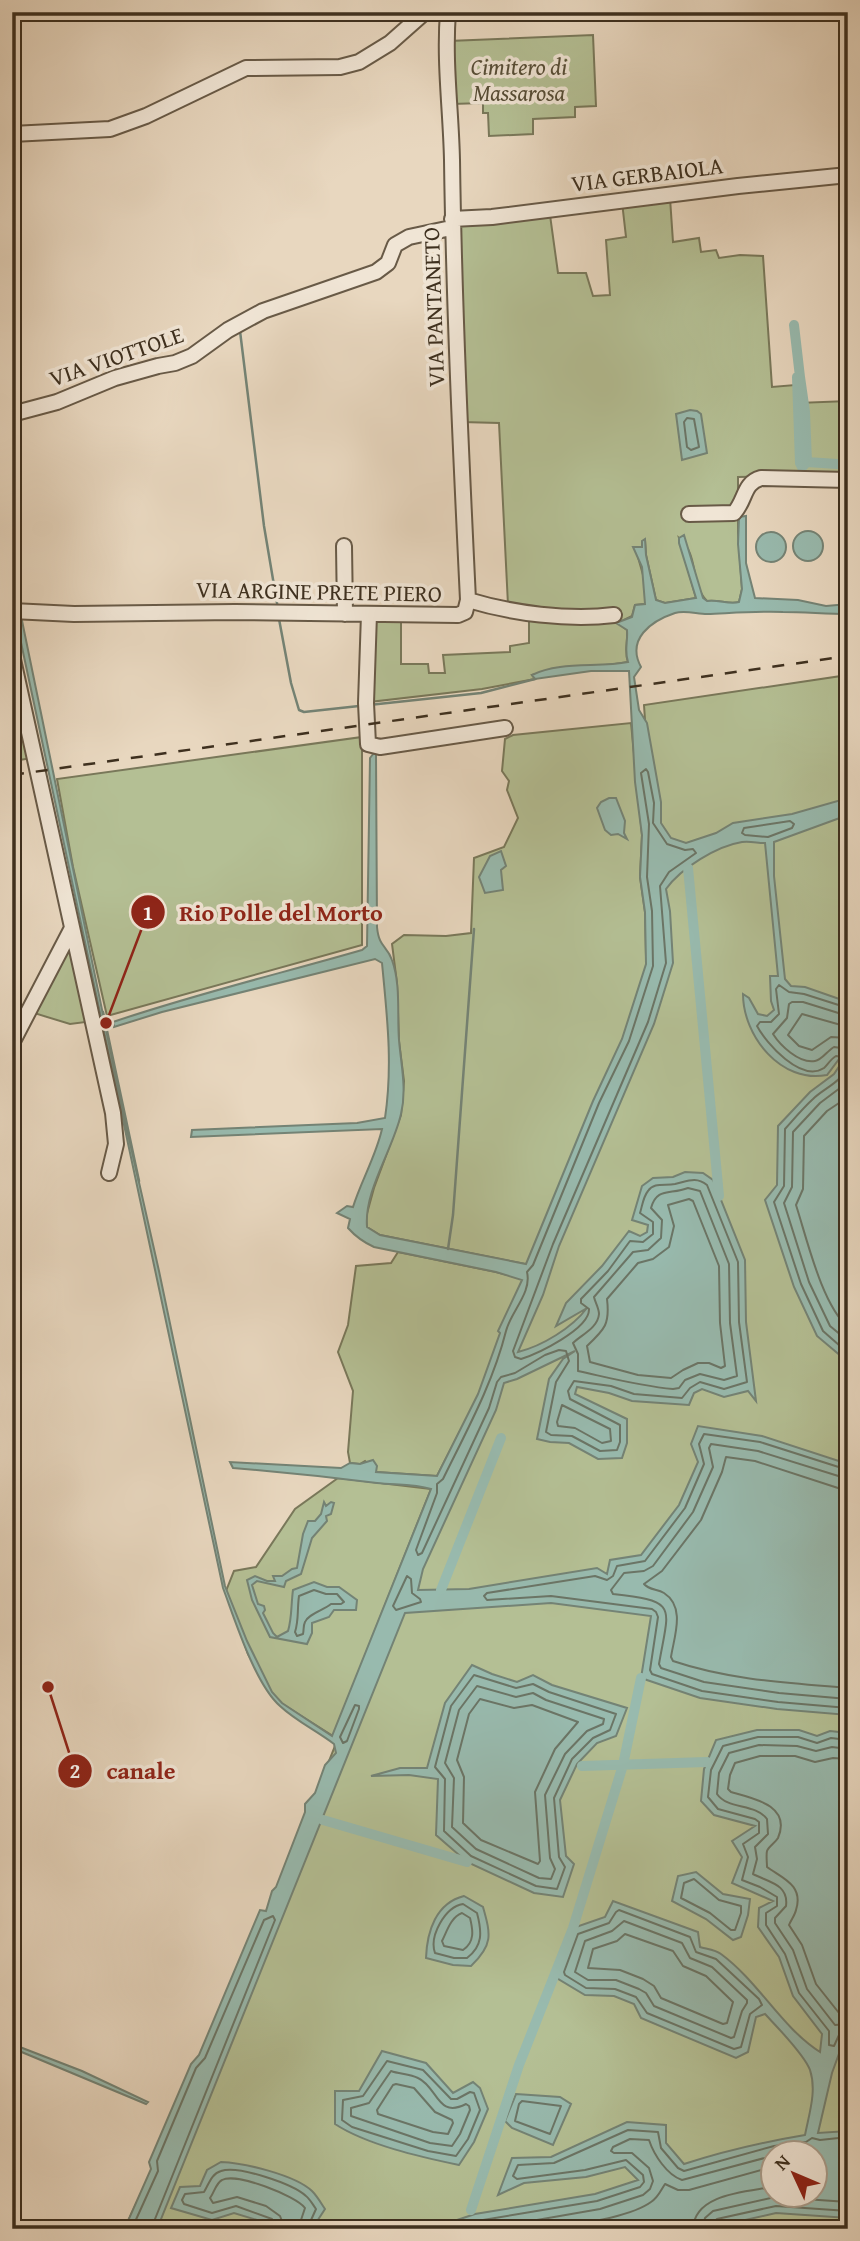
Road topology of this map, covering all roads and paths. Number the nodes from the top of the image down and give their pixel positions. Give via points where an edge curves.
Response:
1 (425, 12) edge
2 (448, 12) edge
3 (12, 134) edge
4 (848, 175) edge
5 (452, 223) junction
6 (12, 414) edge
7 (848, 480) edge
8 (689, 514) dead end
9 (344, 547) dead end
10 (468, 600) junction
11 (17, 610) edge
12 (345, 614) junction
13 (369, 614) junction
14 (614, 615) dead end
15 (12, 655) edge
16 (505, 728) dead end
17 (72, 928) junction
18 (12, 1044) edge
19 (109, 1173) dead end

1 - 3 street via 390,43 359,62 340,67 246,68 110,129
2 - 5 street, VIA PANTANETO
4 - 5 street, VIA GERBAIOLA
5 - 6 street, VIA VIOTTOLE via 395,245 388,263 376,272 263,311 192,356
5 - 10 street, VIA PANTANETO
7 - 8 street via 761,478 747,486 734,513
9 - 12 street
10 - 13 street, VIA ARGINE PRETE PIERO via 465,612 458,615
10 - 14 street, VIA ARGINE PRETE PIERO via 518,613
11 - 12 street, VIA ARGINE PRETE PIERO
12 - 13 street, VIA ARGINE PRETE PIERO
13 - 16 street via 368,744 380,747
15 - 17 street
17 - 18 street
17 - 19 street via 113,1113 116,1144

